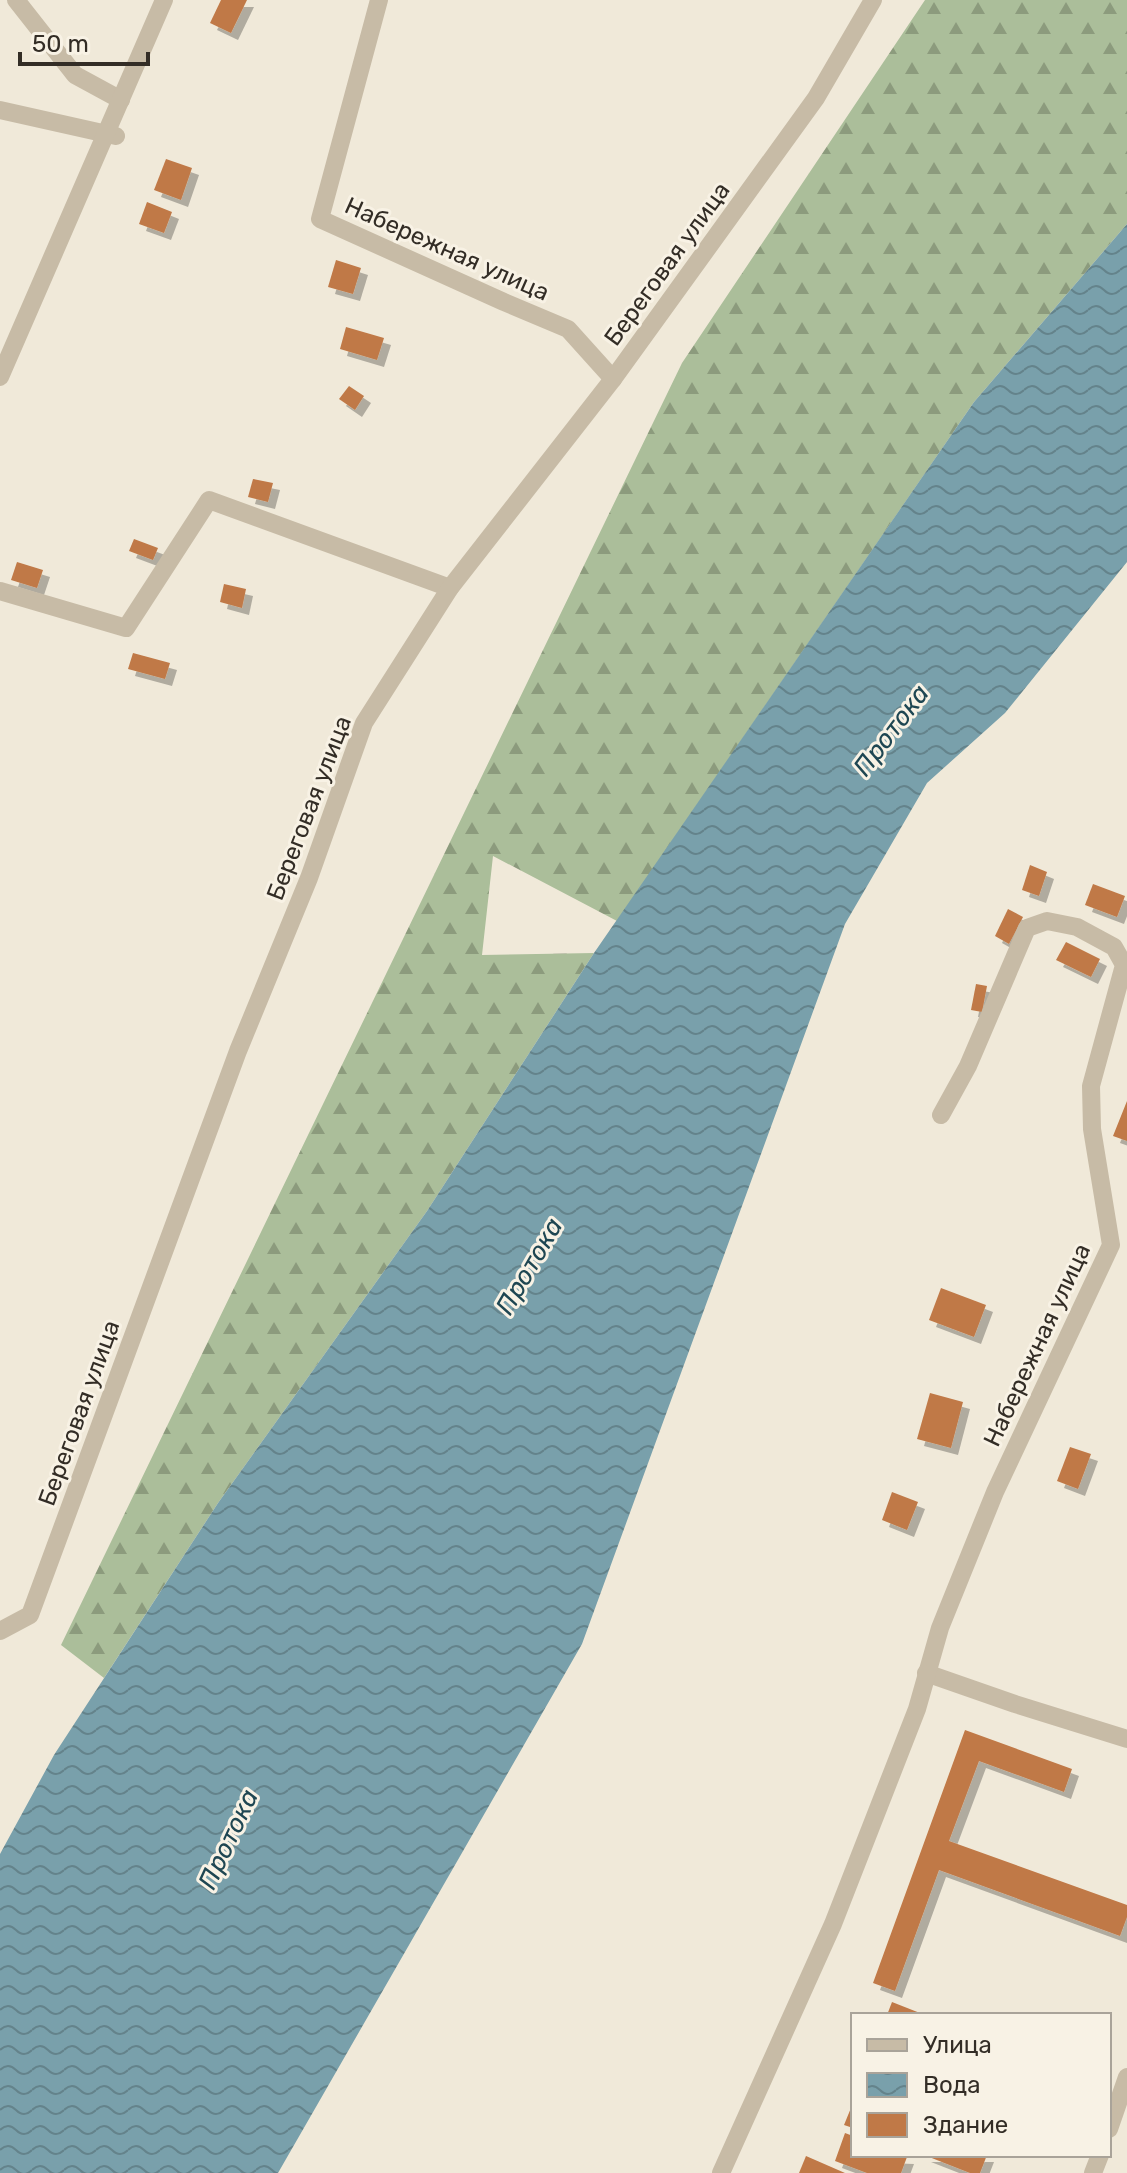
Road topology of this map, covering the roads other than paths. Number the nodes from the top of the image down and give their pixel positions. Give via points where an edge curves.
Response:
1 (16, 0) edge
2 (164, 0) edge
3 (379, 0) edge
4 (873, 0) edge
5 (121, 100) junction
6 (0, 110) edge
7 (116, 136) dead end
8 (9, 336) edge
9 (0, 377) edge
10 (613, 379) junction
11 (450, 588) junction
12 (0, 591) edge
13 (941, 1115) dead end
14 (1119, 1241) edge
15 (0, 1631) edge
16 (926, 1673) junction
17 (1127, 1739) edge
18 (1127, 2077) edge
19 (1111, 2123) edge
20 (721, 2173) edge

1 - 5 street via 75,75
2 - 5 street
3 - 10 street, Набережная улица via 320,219 568,329
4 - 10 street, Береговая улица via 816,98
5 - 8 street
6 - 7 street
8 - 9 street
10 - 11 street, Береговая улица
11 - 12 street via 209,500 126,628
11 - 15 street, Береговая улица via 364,723 30,1615
13 - 14 street, Набережная улица via 968,1066 1027,928 1047,921 1077,927 1114,947 1124,965 1091,1086 1092,1129
14 - 16 street, Набережная улица via 995,1492
16 - 17 street
16 - 20 street, Набережная улица via 917,1709 833,1924
18 - 19 street

